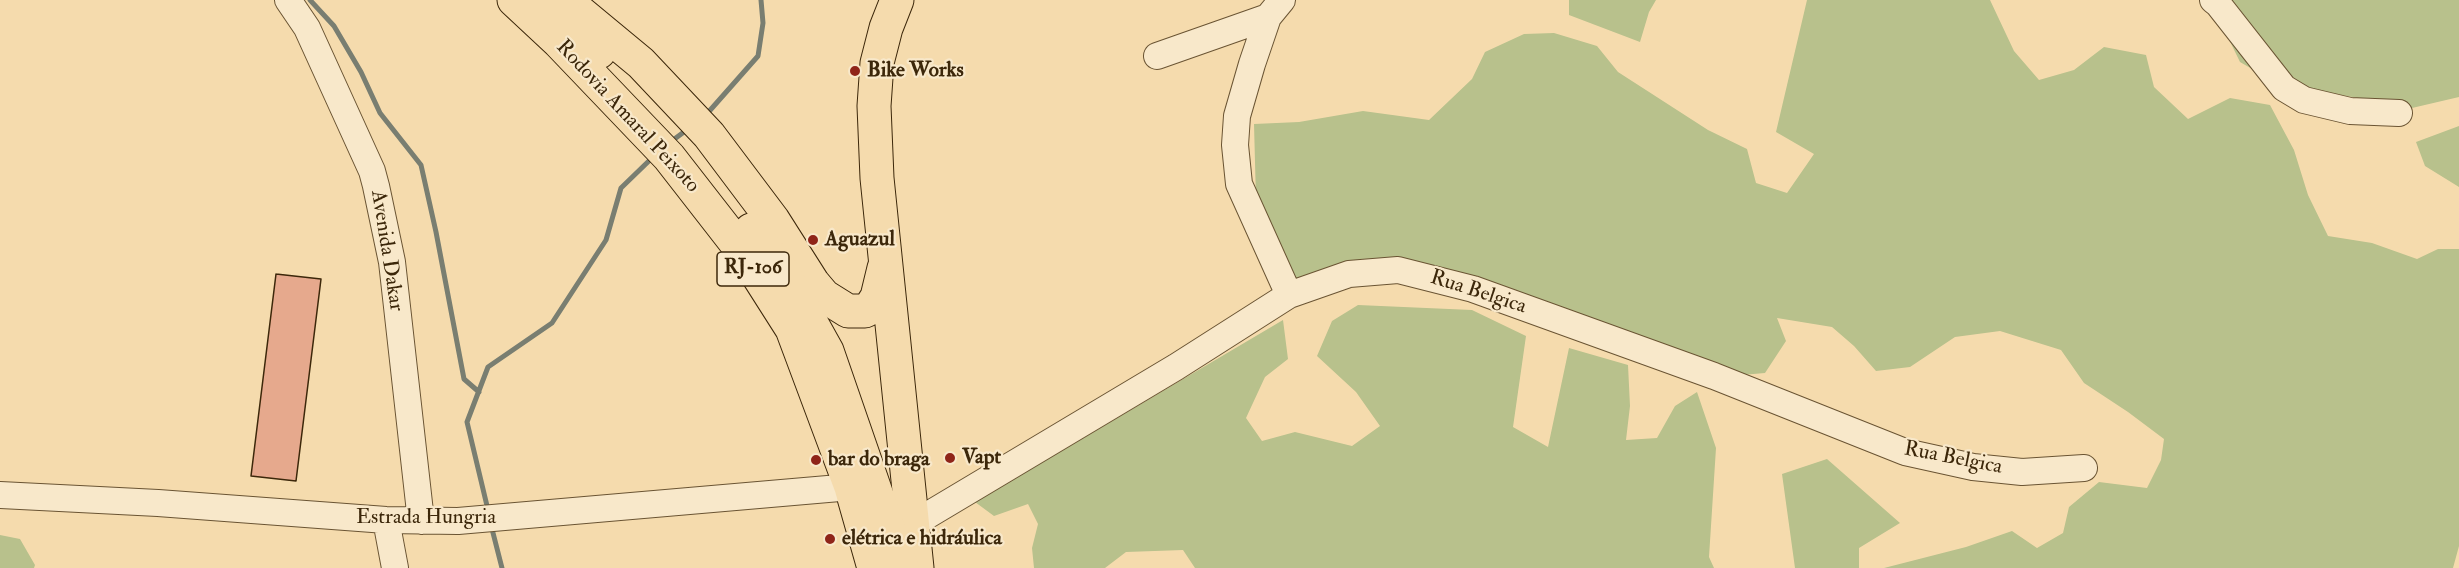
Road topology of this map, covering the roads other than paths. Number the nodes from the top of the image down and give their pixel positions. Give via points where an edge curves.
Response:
1 (288, 0) edge
2 (514, 0) edge
3 (550, 0) edge
4 (565, 0) edge
5 (897, 0) edge
6 (2213, 0) edge
7 (1275, 8) edge
8 (1157, 56) dead end
9 (2399, 113) dead end
10 (676, 133) junction
11 (886, 258) junction
12 (1289, 295) junction
13 (2084, 468) dead end
14 (851, 487) junction
15 (0, 495) edge
16 (386, 520) junction
17 (421, 521) junction
18 (913, 524) junction
19 (396, 568) edge
20 (874, 568) edge
21 (902, 568) edge
22 (917, 568) edge

1 - 17 street, Avenida Dakar via 307,28 376,186 392,262
2 - 10 main road, Rodovia Amaral Peixoto / RJ-106 via 559,42
3 - 10 main road, Rodovia Amaral Peixoto / RJ-106
4 - 10 main road via 641,63
5 - 11 main road via 877,63 874,106
6 - 9 street via 2284,88 2304,100 2350,111
7 - 8 street
7 - 12 street via 1237,116 1234,145 1239,184
10 - 11 main road via 772,220 813,283 832,302 848,311 870,308 878,297
10 - 14 main road, Rodovia Amaral Peixoto / RJ-106 via 792,329
10 - 21 main road, Rodovia Amaral Peixoto / RJ-106 via 783,272 826,351
11 - 18 main road
12 - 13 street, Rua Belgica via 1349,274 1398,270 1427,276 1714,376 1905,452 1973,467 2022,472
12 - 18 street, Rua Belgica
14 - 17 street, Estrada Hungria via 504,518
14 - 20 main road, Rodovia Amaral Peixoto / RJ-106
15 - 16 street, Estrada Hungria via 158,502
16 - 17 street, Estrada Hungria
16 - 19 street
18 - 22 main road

